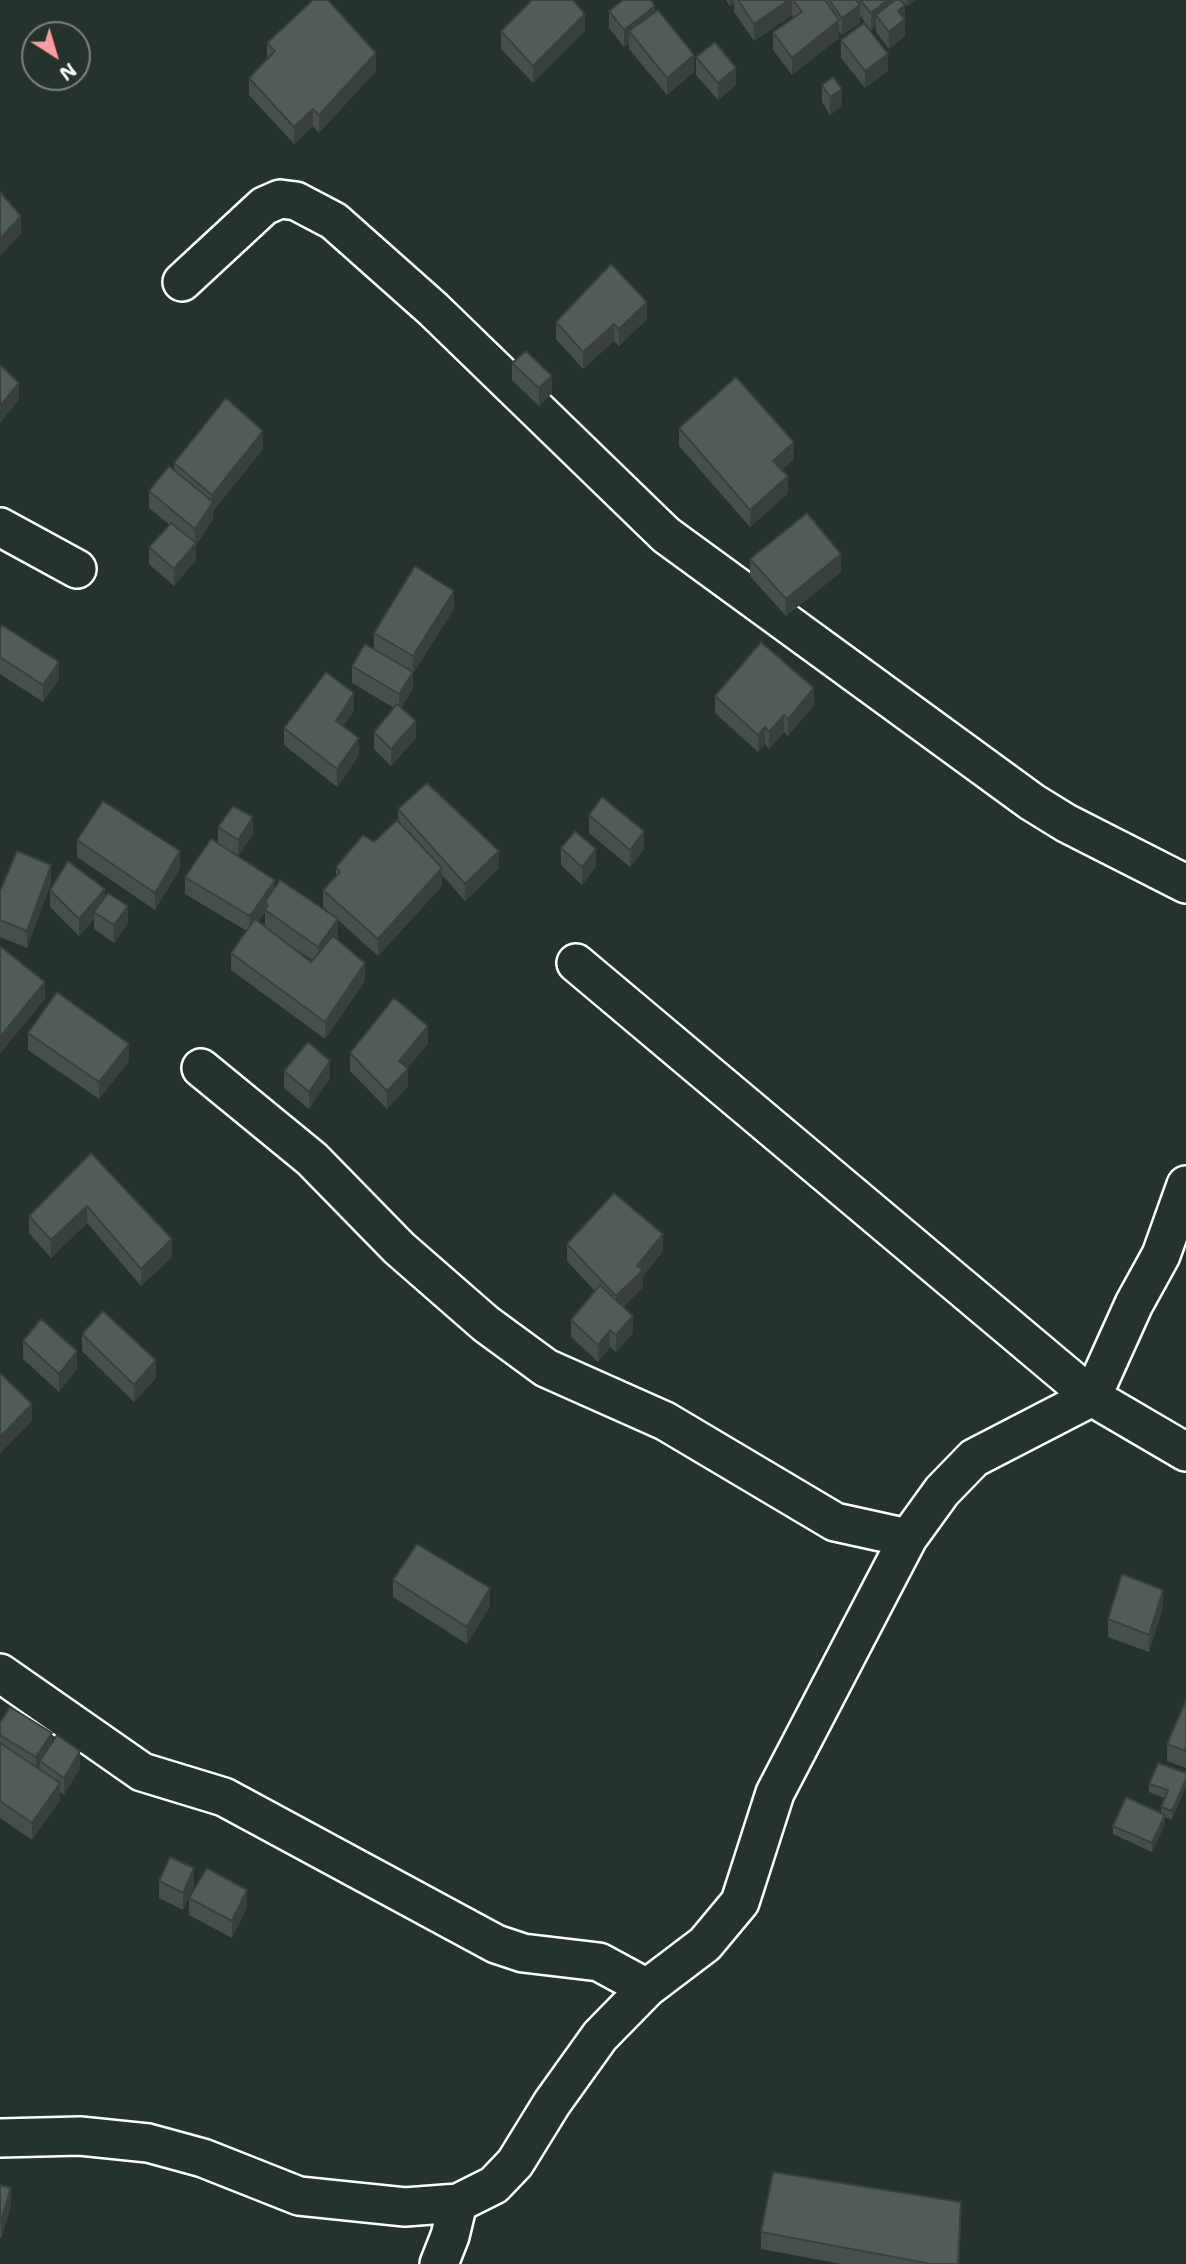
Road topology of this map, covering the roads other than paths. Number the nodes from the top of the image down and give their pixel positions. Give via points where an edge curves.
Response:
1 (182, 282) dead end
2 (0, 527) edge
3 (77, 569) dead end
4 (1186, 884) edge
5 (576, 963) dead end
6 (201, 1068) dead end
7 (1186, 1185) edge
8 (1092, 1397) junction
9 (1186, 1452) edge
10 (908, 1538) junction
11 (0, 1673) edge
12 (647, 1988) junction
13 (0, 2138) edge
14 (458, 2203) junction
15 (439, 2264) edge

1 - 4 street via 264,205 280,199 296,201 334,221 433,309 666,535 1032,802
2 - 3 street
5 - 8 street
6 - 10 street via 312,1159 399,1248 486,1324 546,1368 665,1421 835,1522
7 - 8 street via 1161,1255
8 - 9 street
8 - 10 street via 974,1458 942,1491
10 - 12 street via 775,1793 740,1902 705,1944
11 - 12 street via 142,1772 224,1797 496,1944 523,1953 599,1962
12 - 14 street via 600,2036 515,2163 494,2185
13 - 14 street via 80,2136 148,2143 203,2158 299,2196 405,2207
14 - 15 street

